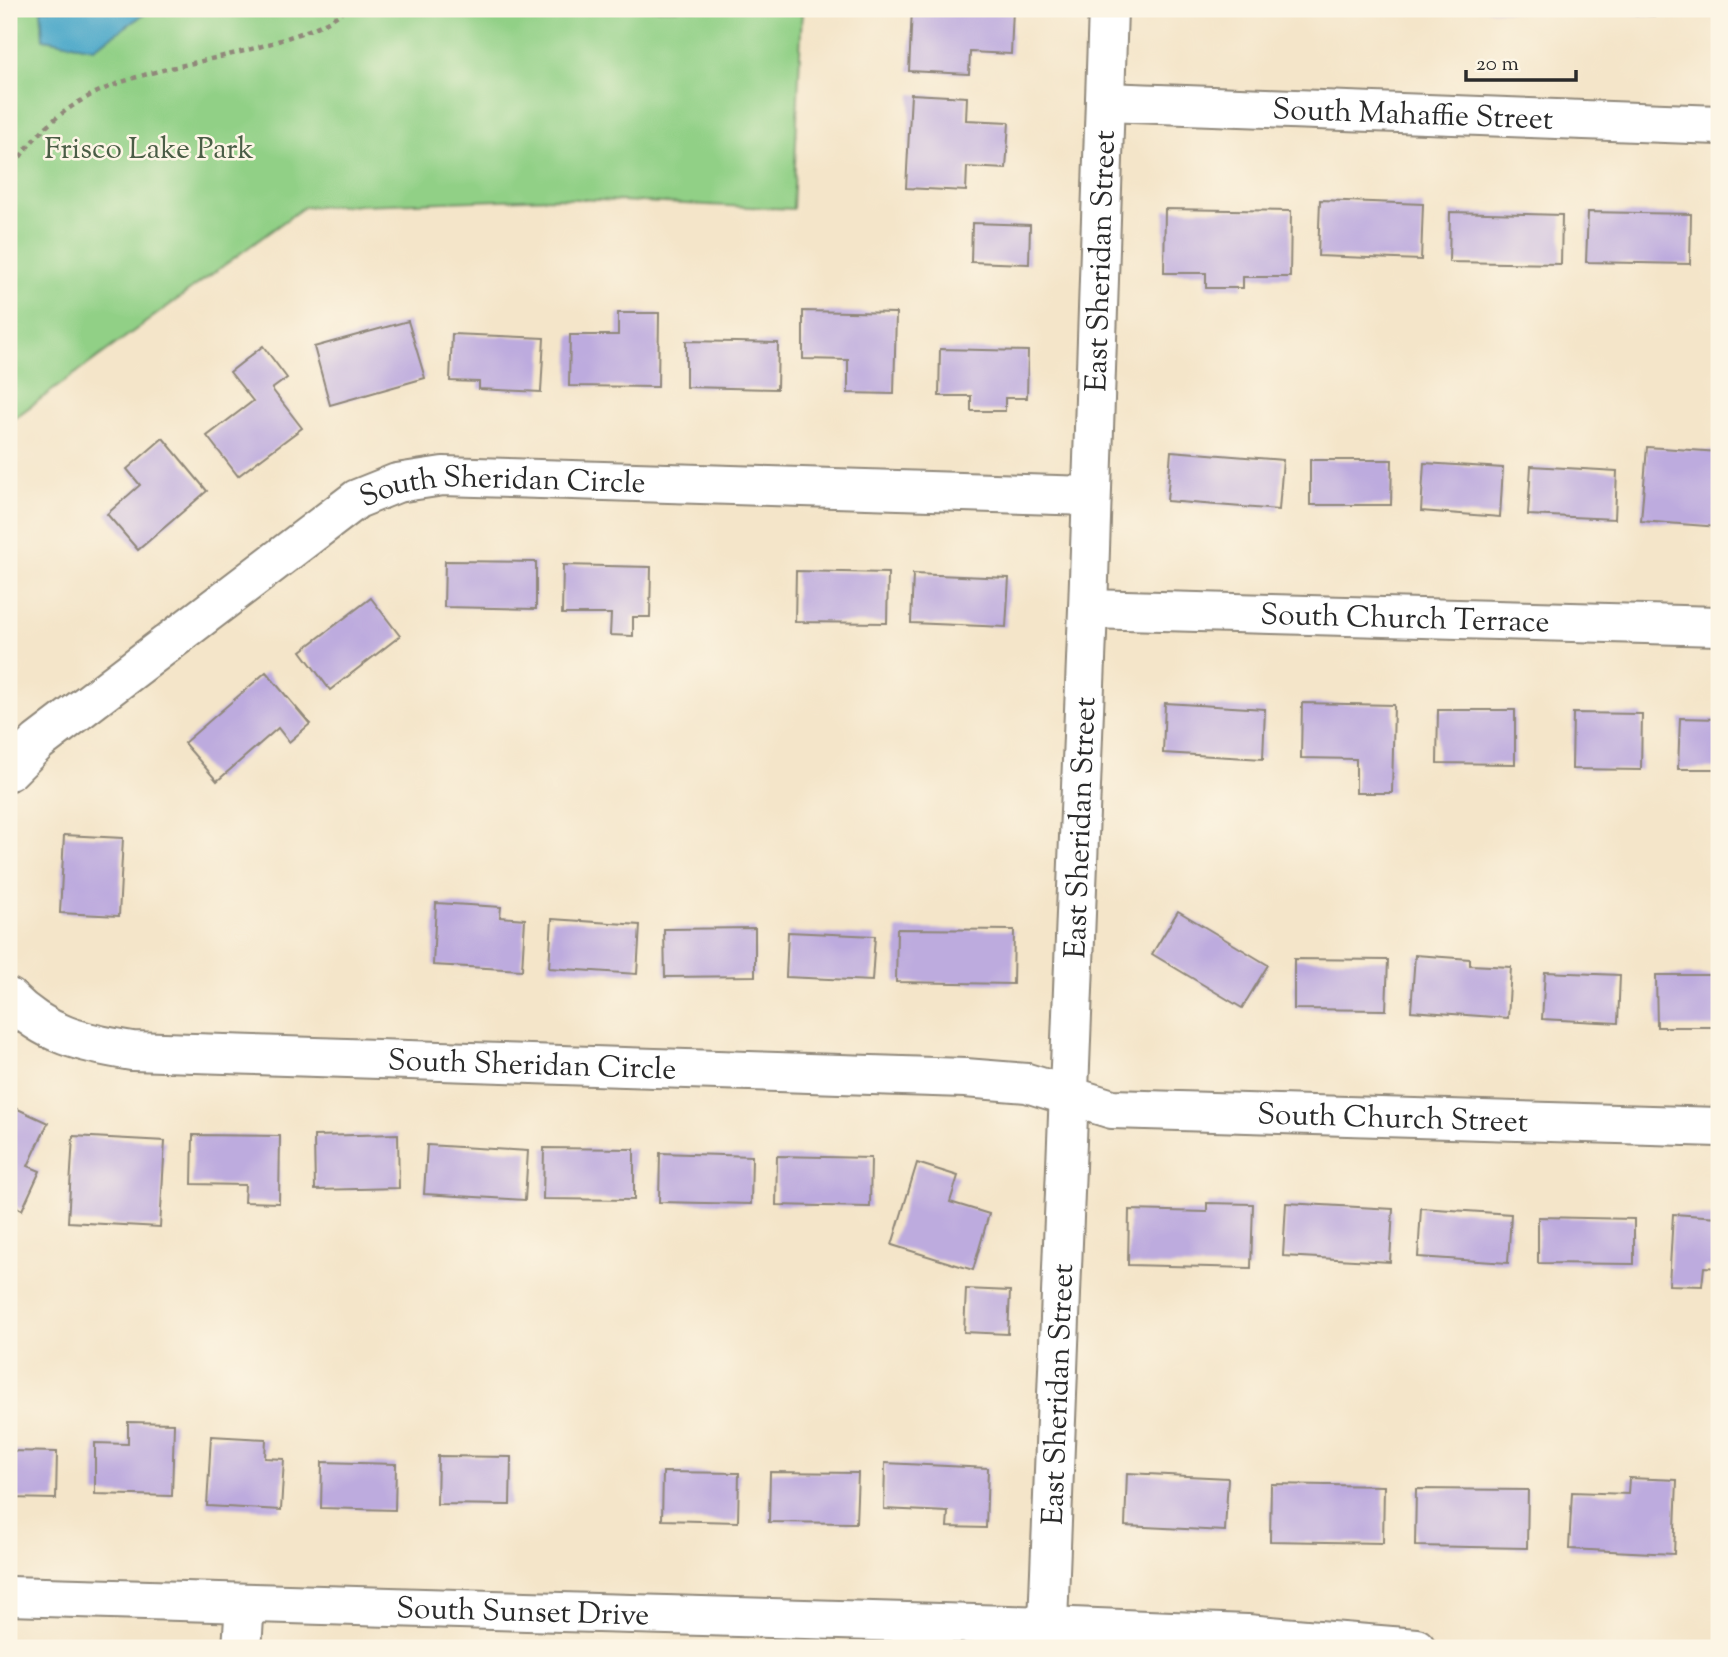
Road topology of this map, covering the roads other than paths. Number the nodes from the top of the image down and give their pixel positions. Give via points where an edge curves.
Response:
1 (1108, 9) edge
2 (1105, 102) junction
3 (1719, 125) edge
4 (1090, 496) junction
5 (1088, 609) junction
6 (1719, 626) edge
7 (9, 771) edge
8 (9, 998) edge
9 (1068, 1096) junction
10 (1719, 1127) edge
11 (9, 1596) edge
12 (245, 1604) junction
13 (1047, 1637) edge
14 (242, 1648) edge
15 (1416, 1648) edge

1 - 2 street, East Sheridan Street
2 - 3 street, South Mahaffie Street
2 - 4 street, East Sheridan Street
4 - 5 street, East Sheridan Street
4 - 7 street, South Sheridan Circle via 443,476 397,483 357,499 257,573 38,742
5 - 6 street, South Church Terrace
5 - 9 street, East Sheridan Street
8 - 9 street, South Sheridan Circle via 28,1018 78,1042 132,1051 965,1078 1027,1083
9 - 10 street, South Church Street via 1112,1108
9 - 13 street, East Sheridan Street
11 - 12 street, South Sunset Drive
12 - 13 street, South Sunset Drive
12 - 14 street
13 - 15 street, South Sunset Drive via 1247,1634

